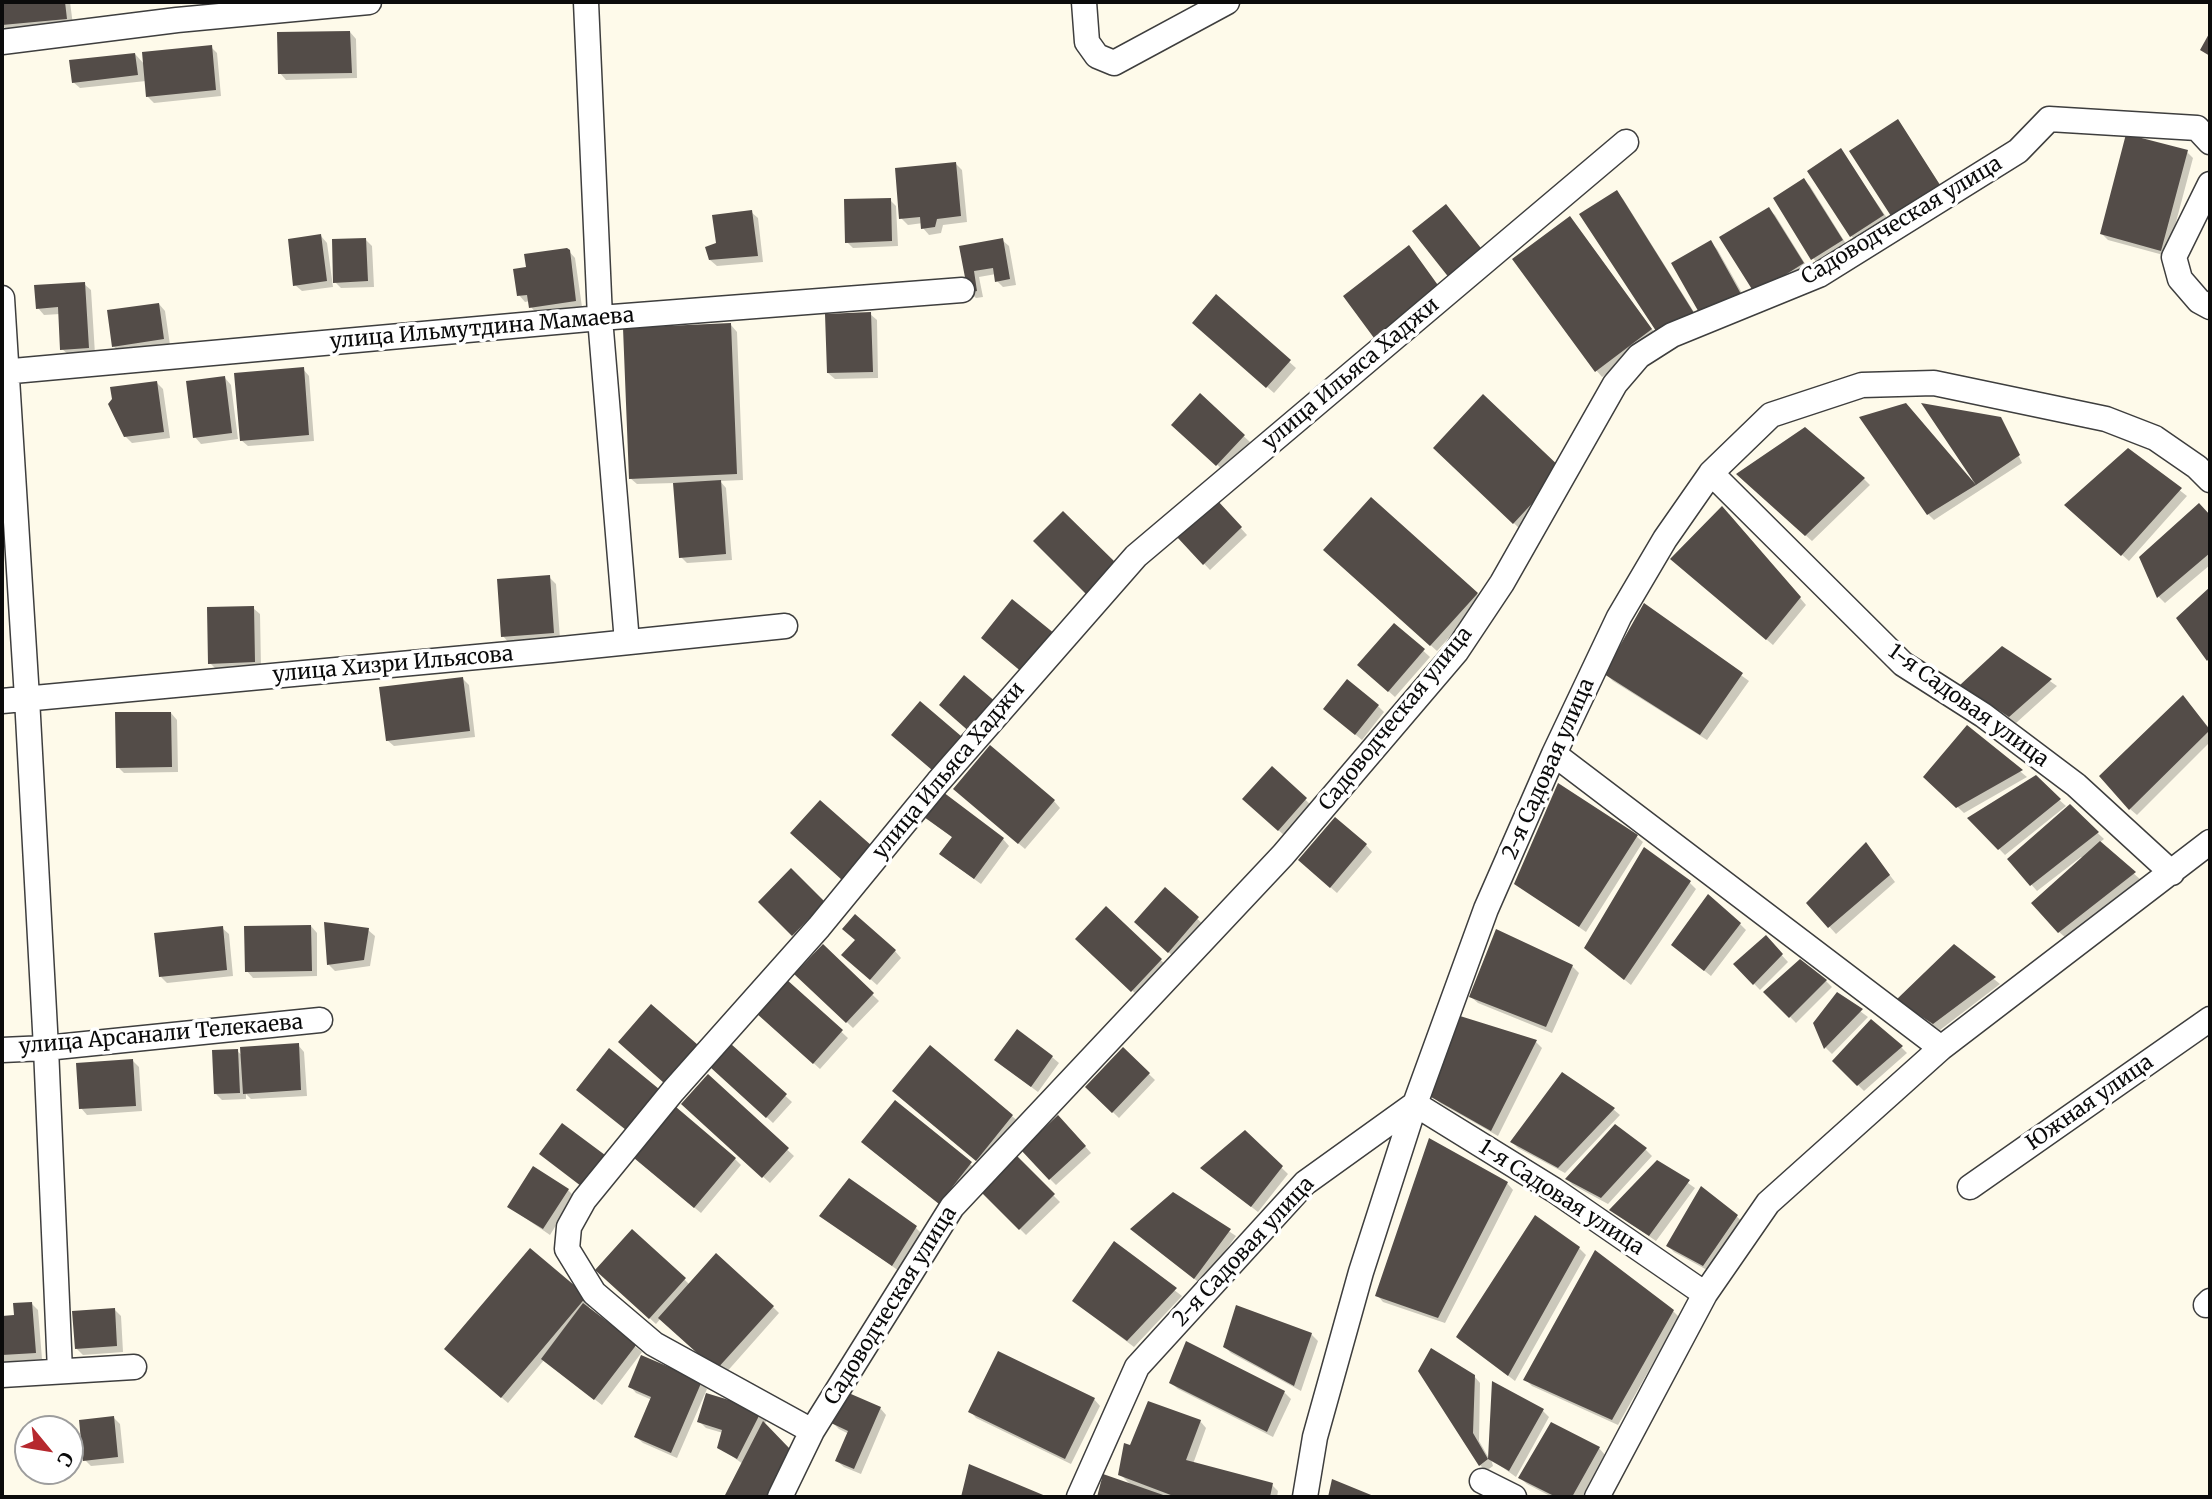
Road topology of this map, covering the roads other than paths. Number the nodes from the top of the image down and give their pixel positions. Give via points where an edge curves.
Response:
1 (369, 2) edge
2 (586, 2) edge
3 (1084, 2) edge
4 (1227, 2) edge
5 (2, 42) edge
6 (1626, 142) dead end
7 (2210, 142) edge
8 (2210, 184) edge
9 (962, 290) dead end
10 (2, 298) edge
11 (2210, 307) edge
12 (600, 317) junction
13 (4, 372) edge
14 (1711, 474) junction
15 (2210, 480) edge
16 (785, 626) dead end
17 (627, 642) junction
18 (27, 698) junction
19 (2, 701) edge
20 (1554, 754) junction
21 (2210, 842) edge
22 (2172, 873) junction
23 (2210, 1019) edge
24 (320, 1020) dead end
25 (46, 1048) junction
26 (1941, 1048) junction
27 (2, 1050) edge
28 (1415, 1104) junction
29 (1970, 1187) dead end
30 (1704, 1294) junction
31 (134, 1367) dead end
32 (60, 1371) junction
33 (2, 1375) edge
34 (812, 1431) junction
35 (1482, 1481) dead end
36 (780, 1497) edge
37 (1079, 1497) edge
38 (1305, 1497) edge
39 (1514, 1497) edge
40 (1597, 1497) edge

1 - 5 street
2 - 12 street
3 - 4 street via 1087,42 1097,56 1114,63
6 - 34 street, улица Ильяса Хаджи via 1136,556 584,1200 569,1227 567,1249 594,1293 654,1344
7 - 34 street, Садоводческая улица via 2197,128 2049,120 2018,151 1819,275 1672,335 1639,356 1615,384 1503,583 1456,652 1283,855 952,1207
8 - 11 street via 2174,257 2180,279
9 - 12 street, улица Ильмутдина Мамаева
10 - 13 street
12 - 13 street, улица Ильмутдина Мамаева
12 - 17 street
13 - 18 street
14 - 15 street, 2-я Садовая улица via 1771,415 1862,385 1934,383 2106,419 2155,439
14 - 20 street, 2-я Садовая улица via 1665,539 1619,617
14 - 22 street, 1-я Садовая улица via 1903,664 1983,715 2076,785
16 - 17 street, улица Хизри Ильясова
17 - 18 street, улица Хизри Ильясова
18 - 19 street, улица Хизри Ильясова
18 - 25 street
20 - 26 street
20 - 28 street, 2-я Садовая улица via 1486,909
21 - 22 street
22 - 26 street
23 - 29 street, Южная улица
24 - 25 street, улица Арсанали Телекаева
25 - 27 street, улица Арсанали Телекаева
25 - 32 street
26 - 30 street via 1768,1203
28 - 30 street, 1-я Садовая улица via 1554,1190
28 - 37 street, 2-я Садовая улица via 1305,1183 1137,1367
28 - 38 street via 1361,1272 1315,1437
30 - 40 street
31 - 32 street
32 - 33 street
34 - 36 street, Садоводческая улица
35 - 39 street

